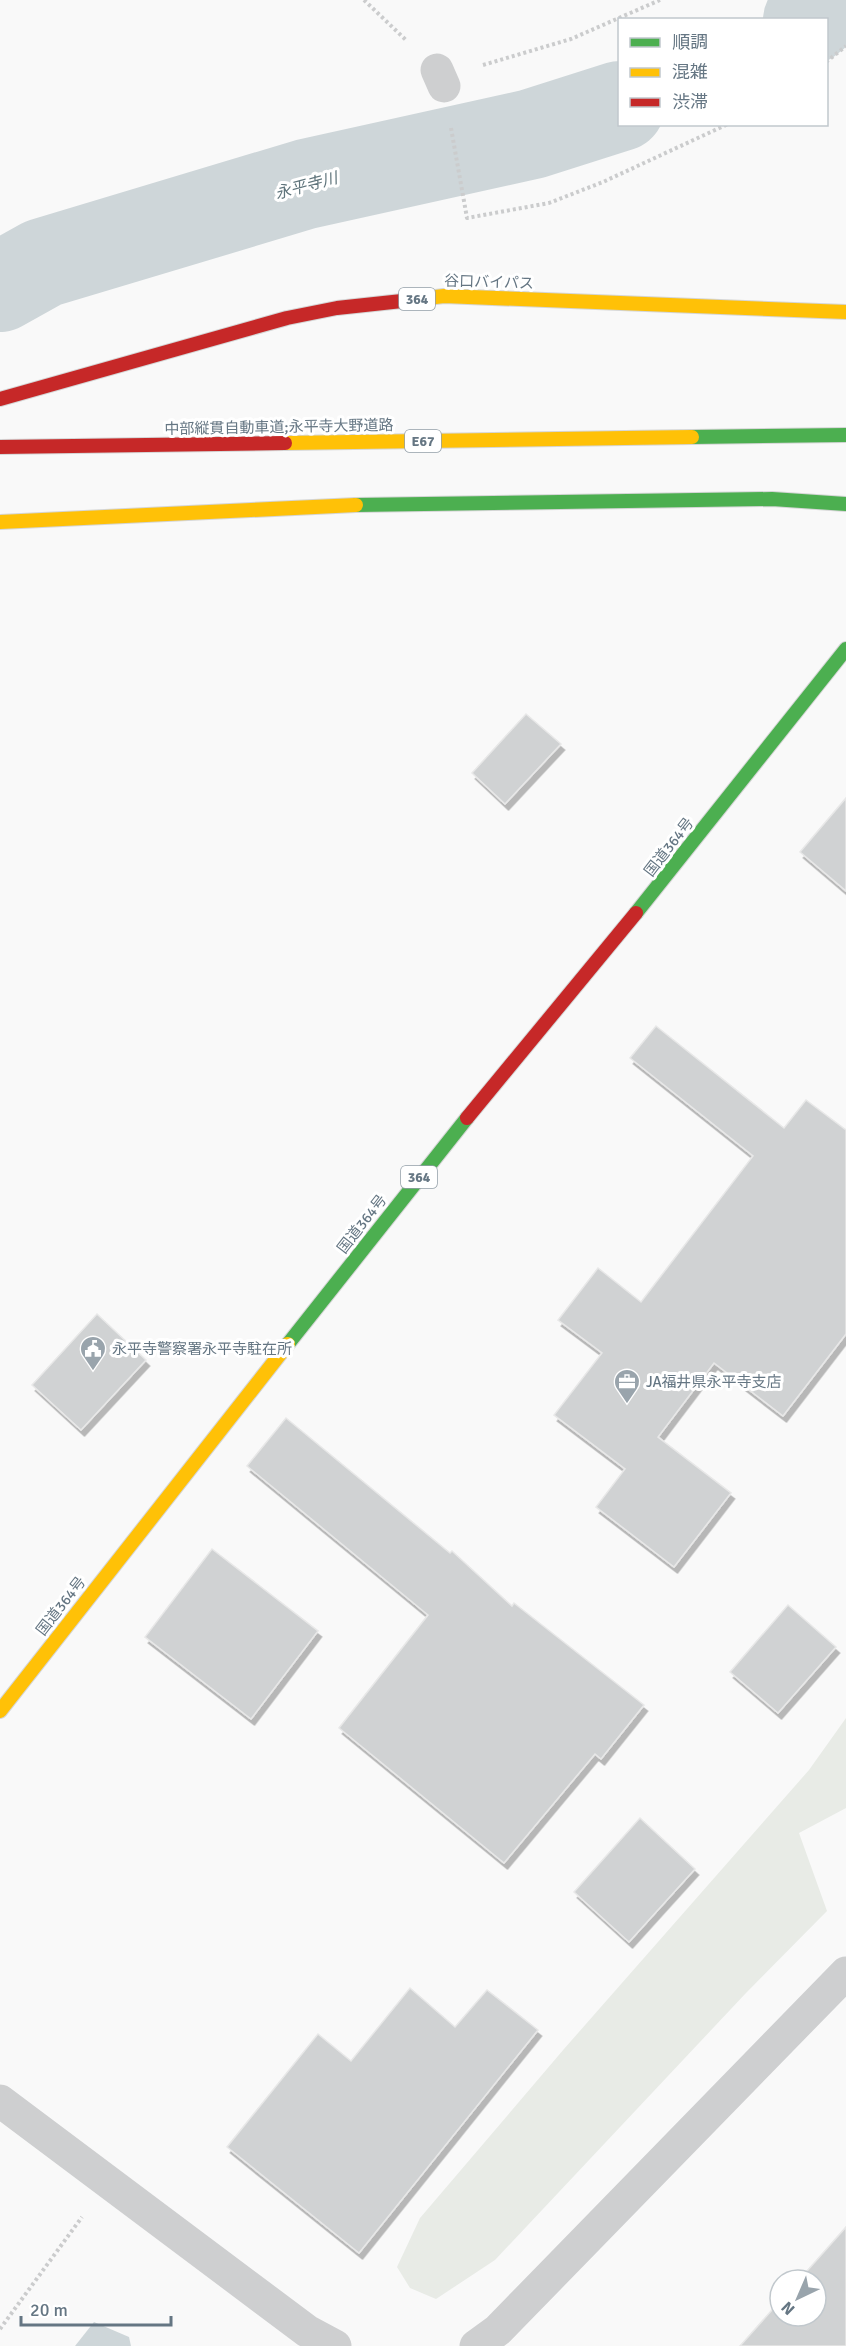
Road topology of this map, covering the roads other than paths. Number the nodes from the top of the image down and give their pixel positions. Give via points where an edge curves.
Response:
1 (846, 312) edge
2 (0, 399) edge
3 (846, 435) edge
4 (0, 447) edge
5 (846, 504) edge
6 (0, 522) edge
7 (846, 649) edge
8 (0, 1711) edge
9 (846, 1973) edge
10 (0, 2102) edge
11 (335, 2346) edge
12 (476, 2346) edge

1 - 2 highway, 谷口バイパス / 364 via 444,296 287,318
3 - 4 highway, 中部縦貫自動車道;永平寺大野道路 / E67
5 - 6 highway via 772,499 353,504
7 - 8 highway, 国道364号 / 364 via 661,884 472,1111
9 - 12 street via 498,2330
10 - 11 street via 307,2331

